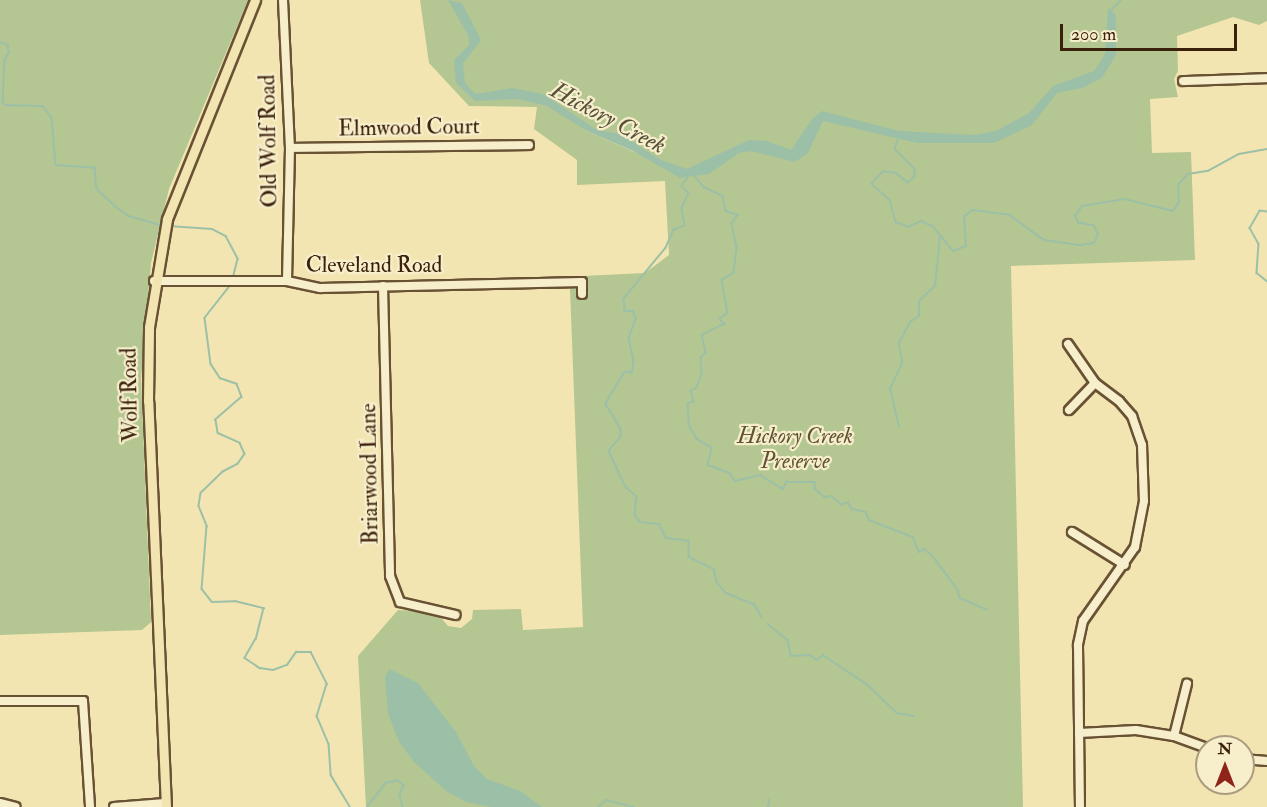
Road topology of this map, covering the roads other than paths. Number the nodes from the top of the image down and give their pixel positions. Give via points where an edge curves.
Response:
1 (255, 0) edge
2 (284, 0) edge
3 (1267, 78) edge
4 (1182, 81) dead end
5 (530, 145) dead end
6 (290, 148) junction
7 (154, 281) junction
8 (287, 281) junction
9 (383, 286) junction
10 (582, 294) dead end
11 (1068, 344) dead end
12 (1095, 383) junction
13 (1069, 410) dead end
14 (1072, 532) dead end
15 (1125, 565) junction
16 (456, 615) dead end
17 (1187, 684) dead end
18 (0, 701) edge
19 (1079, 733) junction
20 (1174, 736) junction
21 (1195, 744) edge
22 (0, 803) edge
23 (166, 805) edge
24 (16, 807) edge
25 (90, 807) edge
26 (114, 807) edge
27 (1080, 807) edge

1 - 7 main road, Wolf Road via 167,219
2 - 6 street, Old Wolf Road
3 - 4 street
5 - 6 street, Elmwood Court
6 - 8 street, Old Wolf Road
7 - 8 street, Cleveland Road
7 - 23 main road, Wolf Road via 148,336 148,401
8 - 9 street, Cleveland Road via 320,288
9 - 10 street, Cleveland Road via 582,282
9 - 16 street, Briarwood Lane via 390,576 400,602
11 - 12 street
12 - 13 street
12 - 15 street via 1119,400 1132,416 1142,445 1144,501 1135,547
14 - 15 street
15 - 19 street via 1083,621 1078,645
17 - 20 street
18 - 25 street via 83,701
19 - 20 street via 1136,730
19 - 27 street
20 - 21 street
22 - 24 street
23 - 26 street

